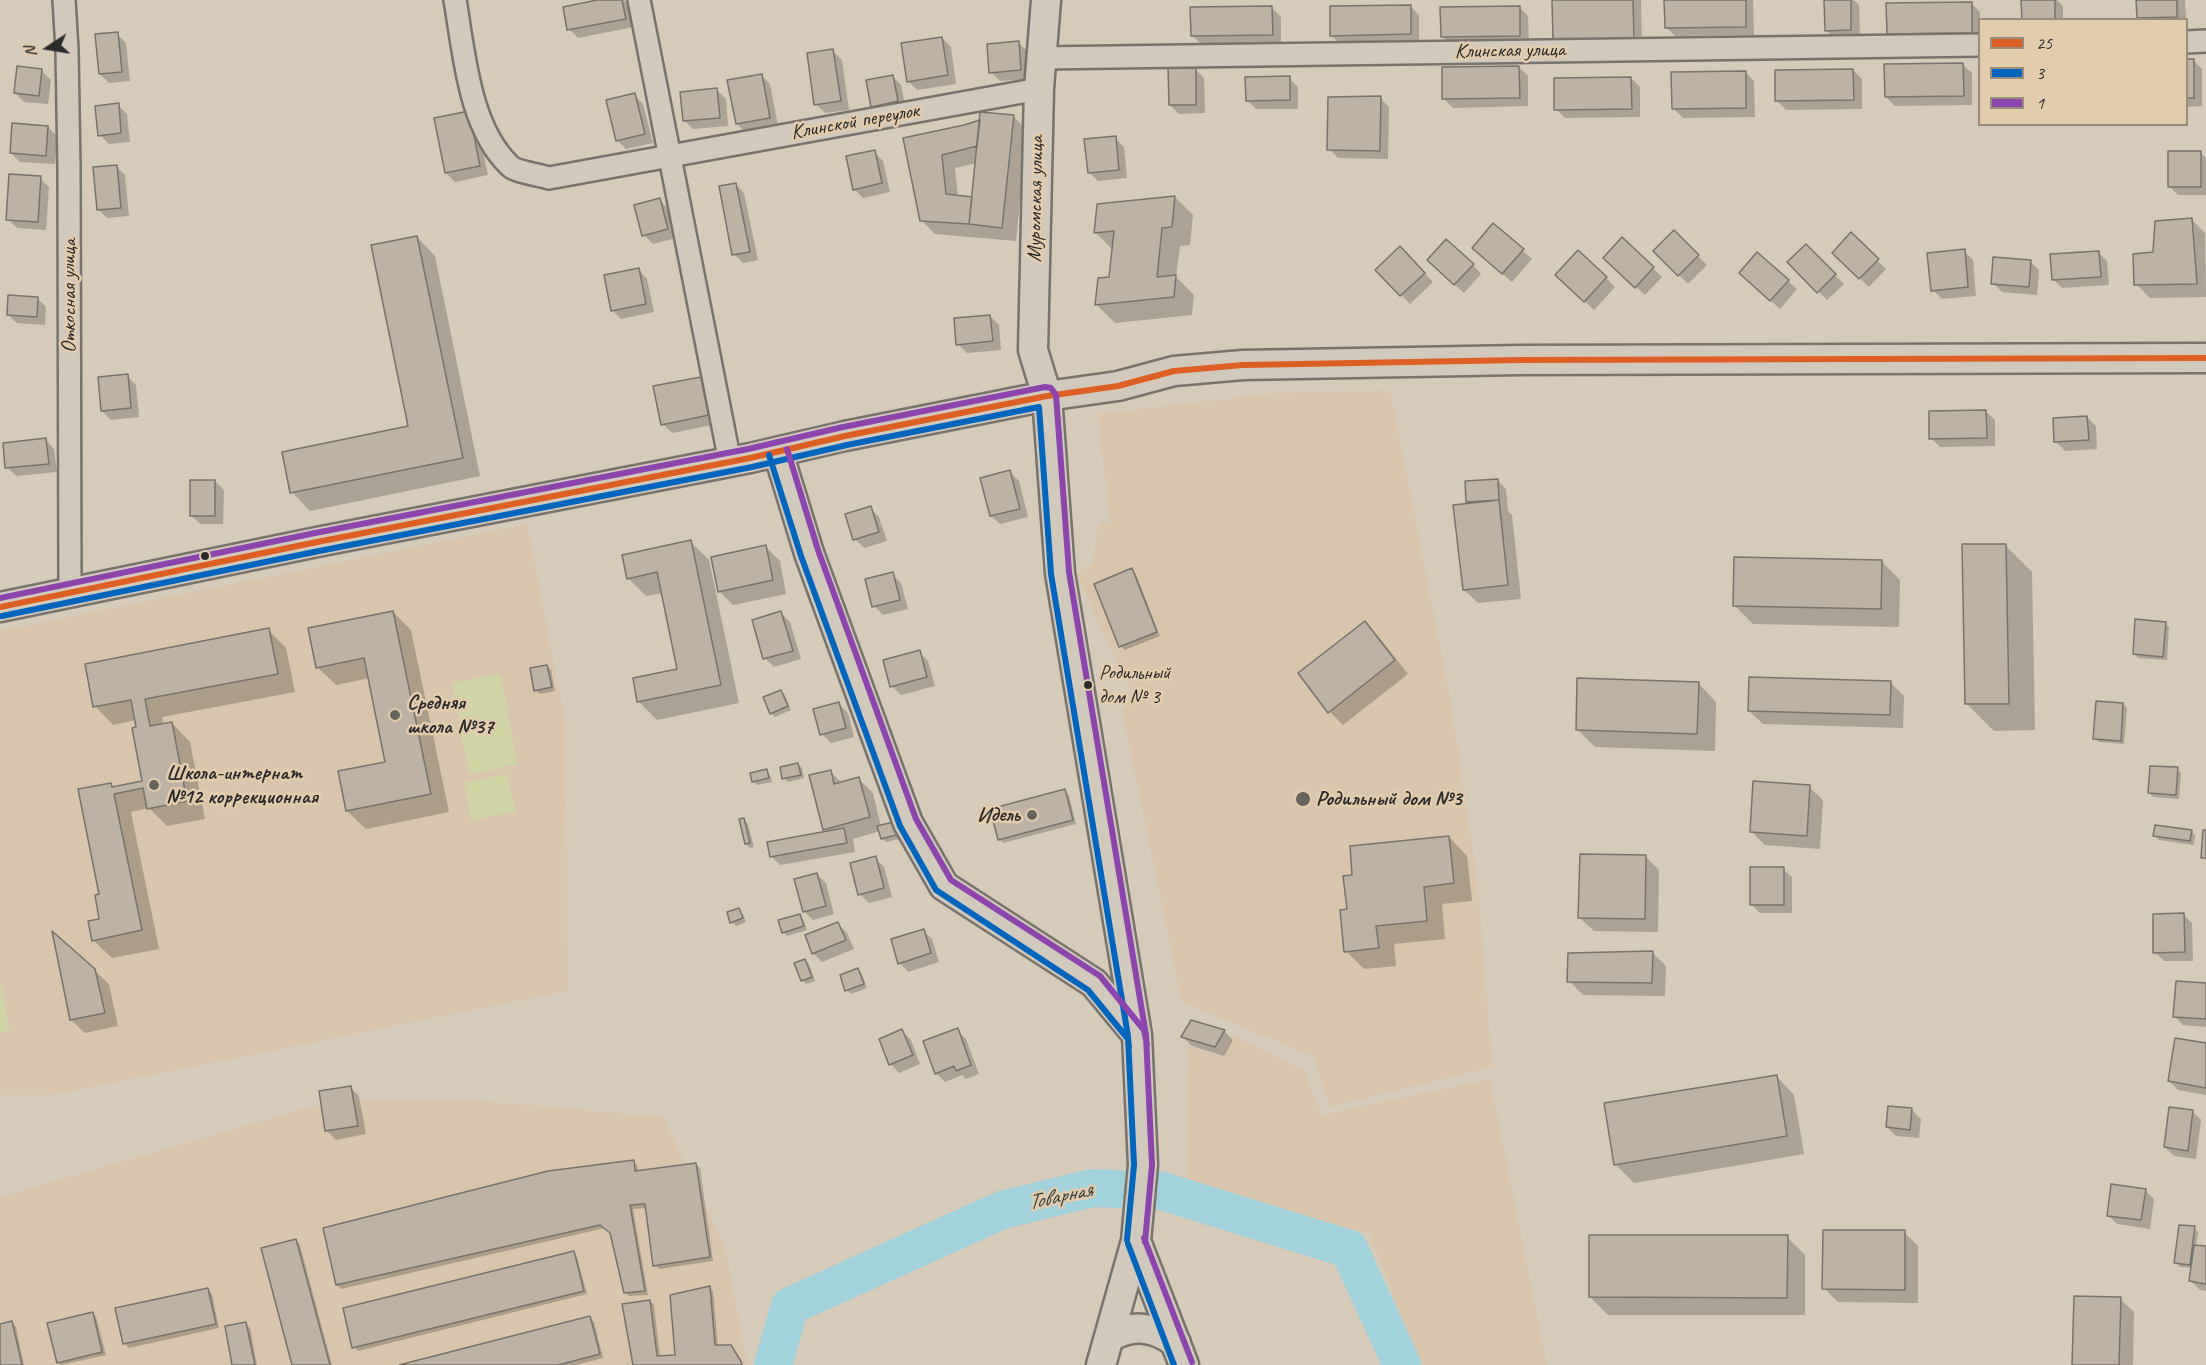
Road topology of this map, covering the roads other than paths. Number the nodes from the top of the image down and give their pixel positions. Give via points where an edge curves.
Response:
1 (64, 0) edge
2 (455, 0) edge
3 (639, 0) edge
4 (1046, 0) edge
5 (2206, 41) edge
6 (2188, 42) edge
7 (1978, 45) edge
8 (1041, 58) junction
9 (1039, 89) junction
10 (671, 155) junction
11 (2206, 358) edge
12 (1047, 396) junction
13 (778, 452) junction
14 (730, 462) junction
15 (70, 593) junction
16 (0, 607) edge
17 (1124, 955) junction
18 (1094, 983) junction
19 (1137, 1035) junction
20 (1137, 1233) junction
21 (1109, 1338) junction
22 (1180, 1354) edge
23 (1101, 1365) edge

1 - 15 street, Откосная улица via 69,169
2 - 10 street, Клинской переулок via 471,91 486,135 511,167 549,178
3 - 10 street
4 - 8 main road, Муромская улица
5 - 6 street
7 - 8 street, Клинская улица
8 - 9 main road, Муромская улица
9 - 10 street, Клинской переулок
9 - 12 main road, Муромская улица via 1034,350
10 - 14 street
11 - 12 main road via 1243,365 1174,371 1118,386
12 - 13 main road
12 - 17 main road, Муромская улица via 1060,573
13 - 14 main road
13 - 18 main road via 809,553 908,823 944,886
14 - 15 main road
15 - 16 main road
17 - 18 main road via 1116,975 1106,982
17 - 19 main road, Муромская улица
18 - 19 main road
19 - 20 main road, Муромская улица via 1143,1165
20 - 21 main road
20 - 22 main road
21 - 22 main road via 1125,1330 1153,1329 1164,1333
21 - 23 main road

